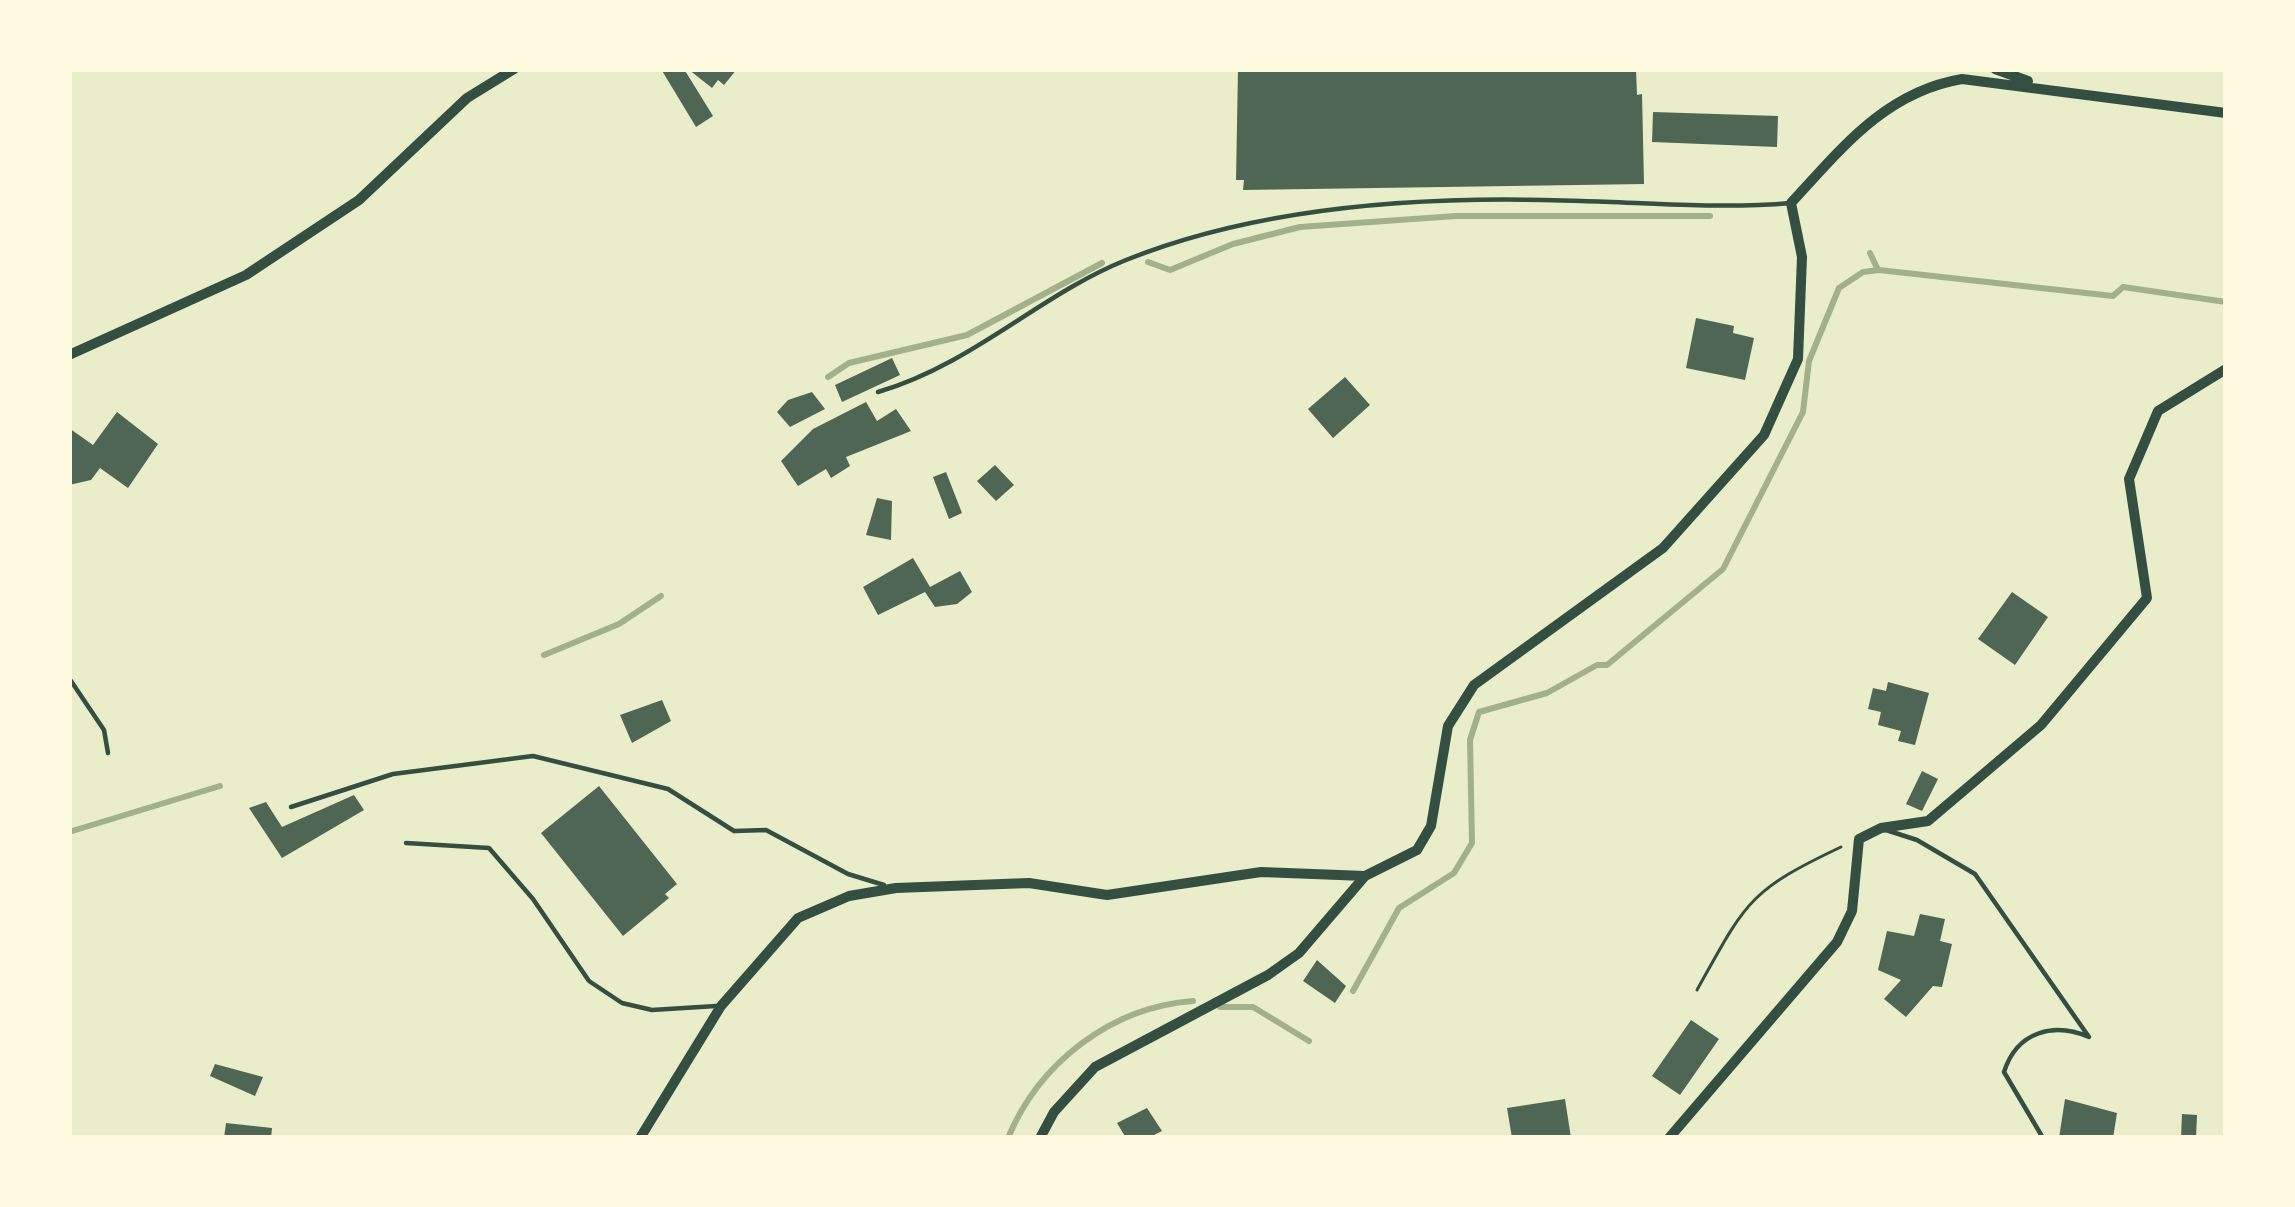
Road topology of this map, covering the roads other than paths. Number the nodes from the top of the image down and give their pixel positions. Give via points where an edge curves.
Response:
1 (514, 69) edge
2 (1995, 69) edge
3 (2043, 86) junction
4 (2226, 112) edge
5 (1791, 203) junction
6 (69, 355) edge
7 (2226, 368) edge
8 (878, 392) dead end
9 (69, 678) edge
10 (108, 753) dead end
11 (291, 808) dead end
12 (1881, 828) junction
13 (406, 843) dead end
14 (1365, 876) junction
15 (896, 888) junction
16 (722, 1006) junction
17 (640, 1138) edge
18 (1040, 1138) edge
19 (1669, 1138) edge
20 (2043, 1138) edge

1 - 6 street via 467,98 359,200 246,275
2 - 3 street
3 - 4 street
3 - 5 street via 1962,80 1905,96 1871,119
5 - 8 lane via 1710,210 1579,200 1397,202 1309,212 1124,261 921,379
5 - 14 street via 1802,257 1798,359 1764,435 1663,548 1474,685 1448,726 1431,826 1417,850
7 - 12 street via 2158,411 2129,479 2146,598 2041,724 1928,821
9 - 10 lane via 104,730
11 - 15 lane via 392,774 532,756 668,789 734,831 766,830 848,874
12 - 19 street via 1859,839 1852,911 1837,942
12 - 20 lane via 1975,874 2090,1037 2066,1027 2036,1032 2009,1057 2004,1072
13 - 16 lane via 489,848 589,981 622,1003 652,1010
14 - 15 street via 1261,872 1107,895 1029,883
14 - 18 street via 1299,953 1096,1067
15 - 16 street via 849,896 798,918
16 - 17 street

